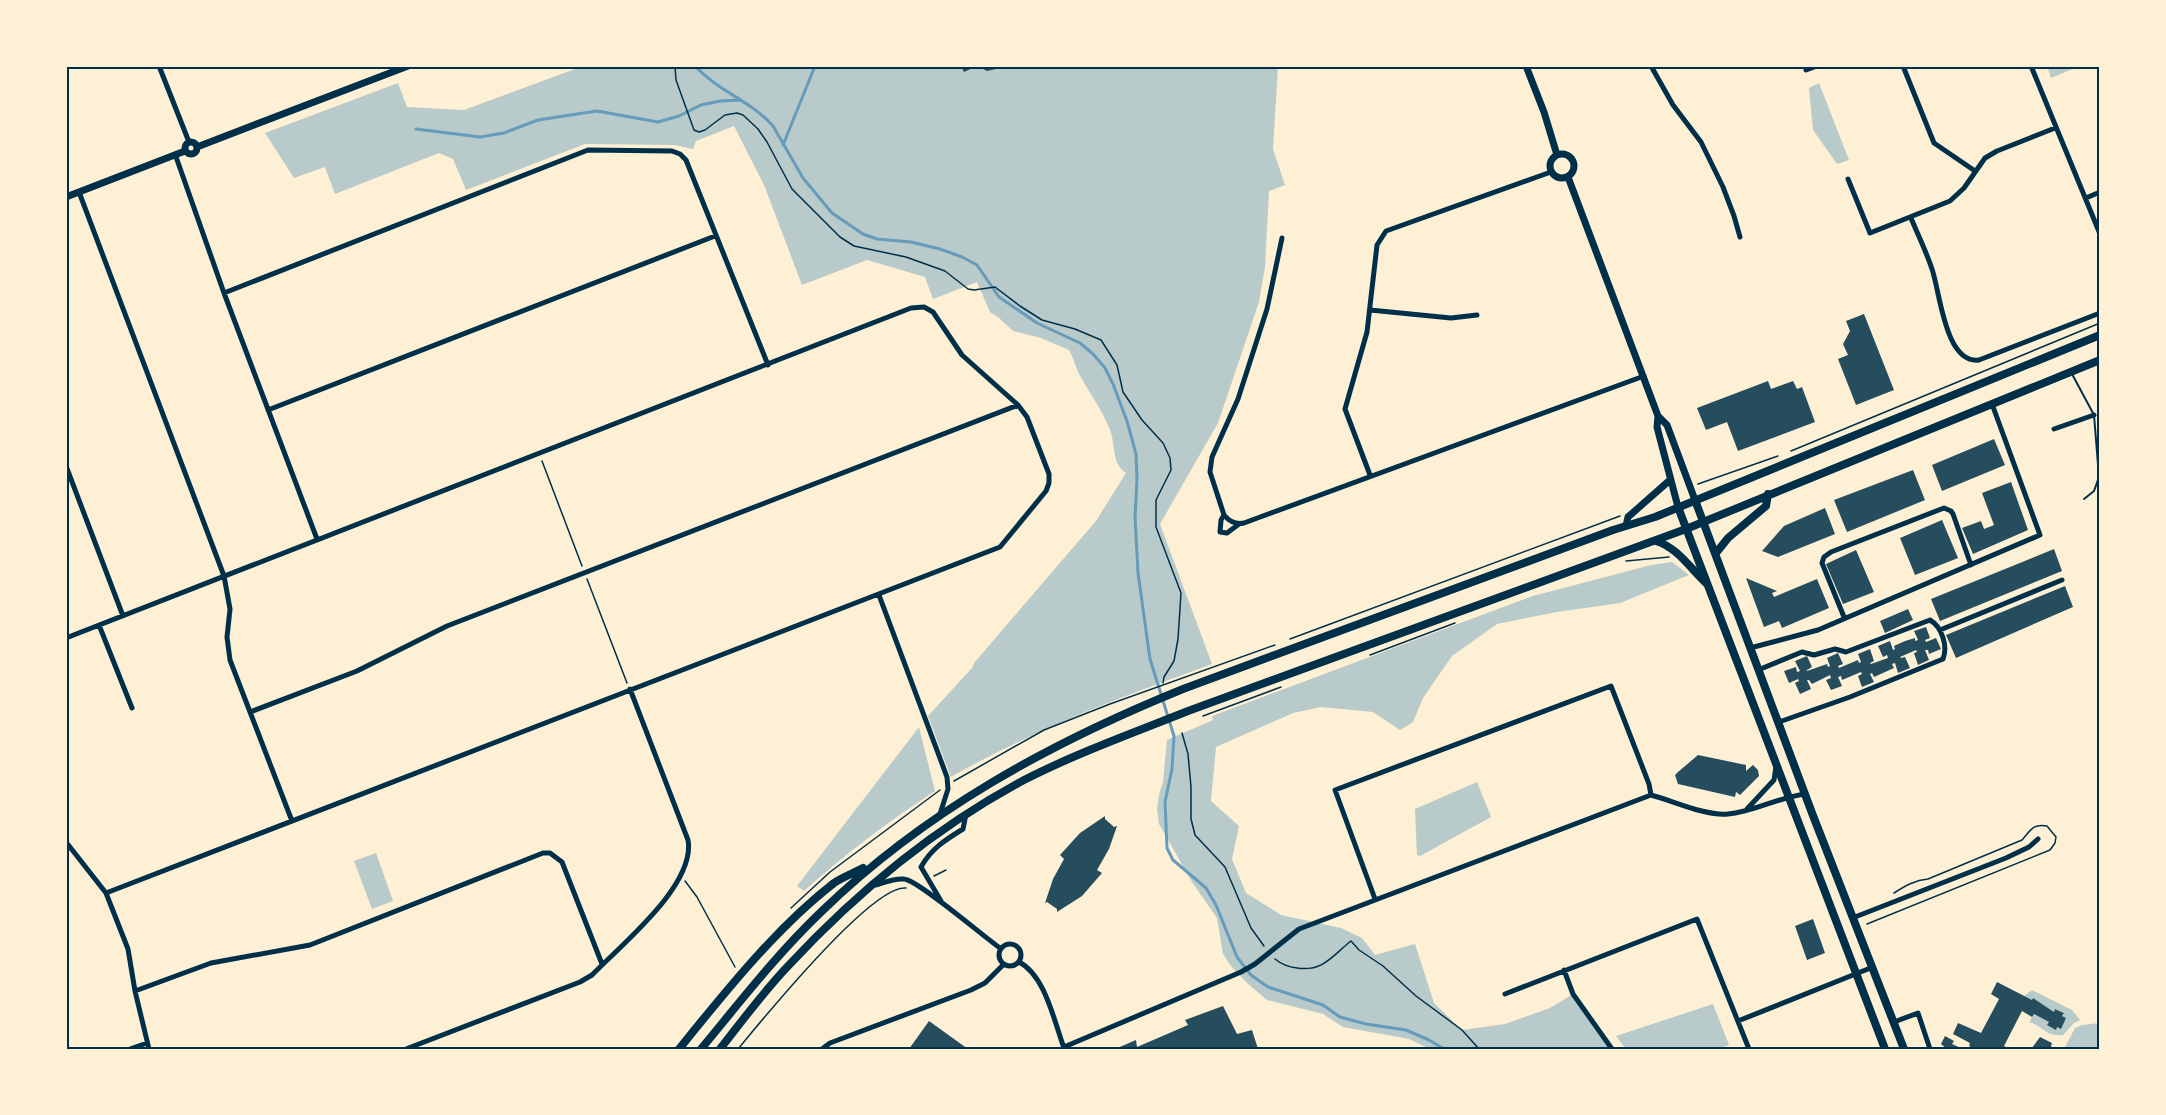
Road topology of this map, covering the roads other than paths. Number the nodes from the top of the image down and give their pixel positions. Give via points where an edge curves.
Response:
1 (159, 66) edge
2 (408, 66) edge
3 (1526, 66) edge
4 (1651, 66) edge
5 (1817, 66) edge
6 (1903, 66) edge
7 (2031, 66) edge
8 (1806, 70) dead end
9 (2055, 128) junction
10 (189, 142) junction
11 (197, 147) junction
12 (185, 151) junction
13 (175, 154) junction
14 (1557, 155) junction
15 (1975, 171) junction
16 (1551, 172) junction
17 (1568, 177) junction
18 (1848, 179) dead end
19 (79, 192) junction
20 (2100, 192) edge
21 (66, 196) edge
22 (2086, 198) junction
23 (1911, 218) junction
24 (2100, 234) edge
25 (715, 236) junction
26 (1740, 237) dead end
27 (1282, 238) dead end
28 (224, 293) junction
29 (1370, 310) junction
30 (2100, 313) edge
31 (1477, 315) dead end
32 (2100, 335) edge
33 (2100, 360) edge
34 (768, 365) junction
35 (2071, 372) junction
36 (1644, 376) junction
37 (1992, 403) junction
38 (1018, 405) junction
39 (268, 410) junction
40 (2097, 414) edge
41 (1658, 416) junction
42 (2054, 429) dead end
43 (66, 466) edge
44 (1370, 475) junction
45 (1670, 480) junction
46 (1768, 494) junction
47 (1695, 500) junction
48 (2084, 500) dead end
49 (1678, 507) junction
50 (1224, 515) junction
51 (1704, 522) junction
52 (1237, 523) junction
53 (1626, 526) junction
54 (1686, 529) junction
55 (317, 539) junction
56 (1656, 541) junction
57 (1716, 553) junction
58 (1971, 565) junction
59 (224, 576) junction
60 (2062, 580) dead end
61 (1707, 585) junction
62 (879, 595) junction
63 (123, 616) junction
64 (1844, 617) junction
65 (99, 625) junction
66 (1940, 630) junction
67 (66, 638) edge
68 (1750, 648) junction
69 (1758, 670) junction
70 (630, 690) junction
71 (132, 708) dead end
72 (250, 712) junction
73 (1779, 722) junction
74 (1776, 759) junction
75 (1806, 794) junction
76 (1651, 795) junction
77 (1789, 796) junction
78 (1746, 810) junction
79 (940, 814) junction
80 (966, 814) junction
81 (292, 821) junction
82 (2038, 839) dead end
83 (66, 842) edge
84 (874, 863) junction
85 (869, 887) junction
86 (106, 893) junction
87 (1375, 899) junction
88 (942, 904) junction
89 (1854, 917) junction
90 (1000, 948) junction
91 (1019, 962) junction
92 (602, 964) junction
93 (1004, 964) junction
94 (1873, 967) junction
95 (1564, 970) junction
96 (1857, 973) junction
97 (135, 991) junction
98 (1505, 994) dead end
99 (1738, 1022) junction
100 (1894, 1022) junction
101 (148, 1046) edge
102 (1064, 1048) edge
103 (130, 1049) edge
104 (405, 1049) edge
105 (679, 1049) edge
106 (701, 1049) edge
107 (720, 1049) edge
108 (822, 1049) edge
109 (1612, 1049) edge
110 (1749, 1049) edge
111 (1885, 1049) edge
112 (1904, 1049) edge
113 (1930, 1049) edge

1 - 10 street
2 - 11 street
3 - 14 street
4 - 26 street via 1673,105 1701,142 1723,187
5 - 8 street
6 - 15 street via 1934,143
7 - 9 street
9 - 15 street via 1997,151
9 - 22 street
10 - 11 street
10 - 12 street
11 - 12 street via 192,155
12 - 13 street
13 - 19 street
13 - 28 street
14 - 16 street via 1550,164
14 - 17 street via 1565,154 1572,159 1573,170
15 - 23 street via 1964,189 1950,201
16 - 17 street via 1557,177
16 - 29 street via 1386,231 1377,245
17 - 36 street
18 - 23 street via 1870,233
19 - 21 street
19 - 59 street
20 - 22 street
22 - 24 street
23 - 30 street via 1933,270 1941,309 1956,348 1966,358 1979,360
25 - 28 street via 686,160 680,154 588,150
25 - 34 street
25 - 39 street
27 - 50 street via 1267,309 1238,399 1212,457 1210,472
28 - 39 street
29 - 31 street via 1451,318
29 - 44 street via 1346,409
32 - 47 main road
33 - 35 main road
34 - 38 street via 911,308 924,307 933,312 962,355
34 - 55 street
35 - 37 main road
35 - 40 lane
36 - 41 street
36 - 44 street
37 - 46 main road
37 - 58 street via 2040,535
38 - 62 street via 1027,417 1049,474 1046,491 1000,547
38 - 72 street via 447,626 357,671
39 - 55 street
40 - 42 street
40 - 48 lane via 2099,477 2094,491
41 - 45 street via 1657,427
41 - 47 street via 1667,425
43 - 63 street
44 - 52 street
45 - 49 street
45 - 53 street via 1628,517
46 - 51 main road
46 - 57 main road via 1766,506
47 - 49 main road
47 - 51 main road
49 - 53 main road
49 - 54 main road
50 - 52 street
50 - 52 street via 1220,532 1227,533
51 - 54 main road
51 - 57 main road
53 - 79 main road via 1127,712 1041,753
54 - 56 main road
54 - 61 main road
55 - 59 street
56 - 61 main road via 1676,551
56 - 80 main road via 1188,711 1063,761
57 - 68 main road
58 - 64 street
58 - 64 street via 1953,514 1944,508 1831,552 1822,563
59 - 63 street
59 - 72 street via 230,609 228,652
60 - 66 street
61 - 74 main road
62 - 70 street
62 - 79 street via 948,784
63 - 65 street
64 - 68 street via 1818,630
65 - 67 street
65 - 71 street
66 - 69 street via 1930,620 1846,652 1802,652
66 - 73 street via 1946,652 1943,659
68 - 69 main road
69 - 73 main road
70 - 81 street
70 - 92 street via 690,850 681,876 664,902
72 - 81 street
73 - 75 main road
74 - 77 main road
74 - 78 street via 1774,780
75 - 77 street
75 - 89 main road
76 - 78 street via 1709,813
76 - 87 street
76 - 87 street via 1611,686 1469,739 1335,790
77 - 78 street
77 - 96 main road
79 - 84 main road
80 - 85 main road
80 - 88 street via 963,829 928,854 921,867
81 - 86 street
82 - 89 street via 2006,858
83 - 86 street
84 - 105 main road via 836,881 800,914 742,973
84 - 106 main road via 779,954
85 - 88 street via 906,879
85 - 107 main road via 788,966
86 - 97 street via 128,949
87 - 102 street via 1299,928 1241,972
88 - 90 street
89 - 94 main road
90 - 91 street via 1017,946 1022,953
90 - 93 street via 999,958
91 - 93 street
91 - 102 street via 1028,966 1040,982
92 - 97 street via 562,862 557,856 543,853 310,945 211,963
92 - 104 street via 580,982
93 - 108 street via 985,983 971,990
94 - 96 street
94 - 100 main road
95 - 98 street
95 - 99 street via 1697,919
95 - 109 street via 1573,994
96 - 99 street
96 - 111 main road
97 - 101 street
99 - 110 street
100 - 112 main road
100 - 113 street via 1918,1013
101 - 103 street

